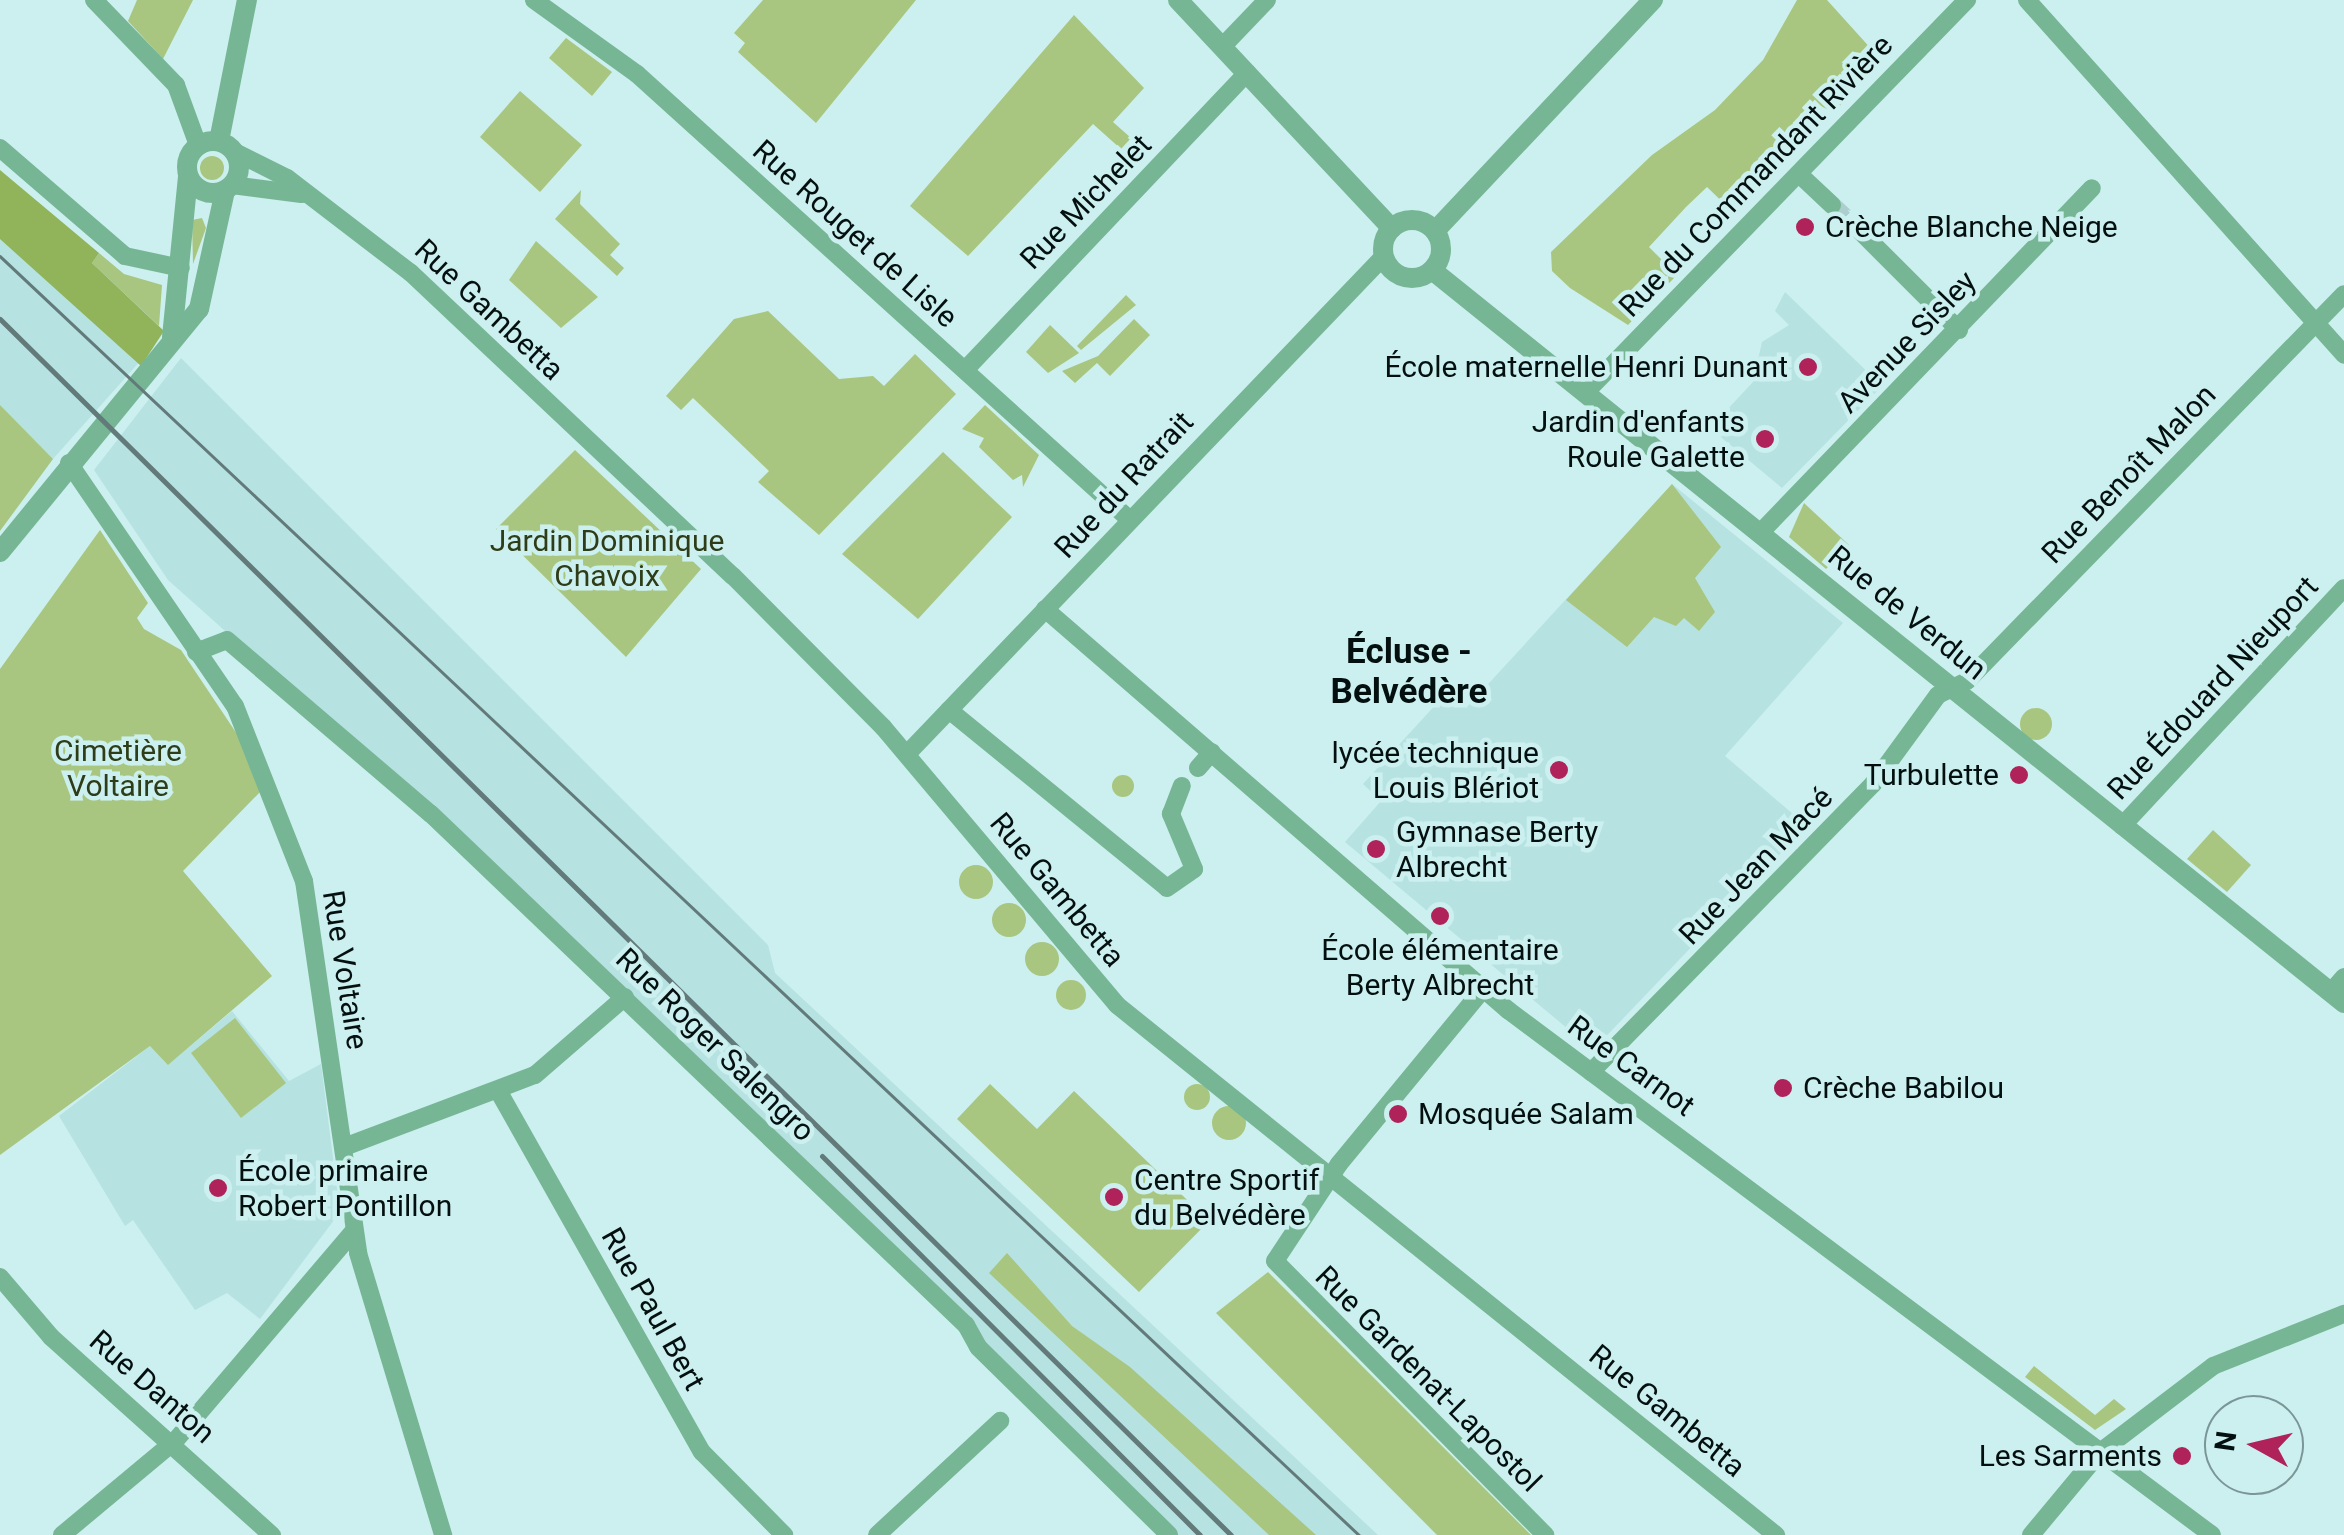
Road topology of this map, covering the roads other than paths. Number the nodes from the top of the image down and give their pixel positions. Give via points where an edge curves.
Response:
1 (94, 0) edge
2 (247, 0) edge
3 (534, 0) edge
4 (1178, 0) edge
5 (1266, 0) edge
6 (1653, 0) edge
7 (1966, 0) edge
8 (2027, 0) edge
9 (1222, 47) junction
10 (1247, 73) junction
11 (217, 146) junction
12 (0, 148) edge
13 (1800, 175) junction
14 (188, 178) junction
15 (228, 188) junction
16 (2092, 188) dead end
17 (1832, 205) tunnel mouth
18 (348, 222) junction
19 (1392, 228) junction
20 (1858, 229) tunnel mouth
21 (1435, 231) junction
22 (1384, 256) junction
23 (182, 268) junction
24 (1432, 270) junction
25 (2344, 294) edge
26 (2315, 323) junction
27 (1958, 330) junction
28 (2344, 355) edge
29 (164, 358) junction
30 (965, 370) junction
31 (1586, 392) junction
32 (68, 463) junction
33 (1129, 519) junction
34 (1761, 532) junction
35 (0, 552) edge
36 (2344, 588) edge
37 (1045, 609) junction
38 (196, 652) junction
39 (1952, 688) junction
40 (949, 710) junction
41 (1212, 752) junction
42 (907, 754) junction
43 (1198, 768) dead end
44 (1182, 786) dead end
45 (2122, 826) junction
46 (1484, 988) junction
47 (2340, 991) edge
48 (625, 996) junction
49 (1592, 1072) junction
50 (499, 1092) junction
51 (344, 1147) junction
52 (1332, 1174) junction
53 (354, 1230) junction
54 (0, 1278) edge
55 (2344, 1314) edge
56 (1000, 1421) dead end
57 (174, 1441) junction
58 (2099, 1453) junction
59 (62, 1535) edge
60 (272, 1535) edge
61 (443, 1535) edge
62 (784, 1535) edge
63 (876, 1535) edge
64 (1169, 1535) edge
65 (1545, 1535) edge
66 (1776, 1535) edge
67 (2031, 1535) edge
68 (2212, 1535) edge

1 - 11 street via 176,85
2 - 11 street
3 - 30 street, Rue Rouget de Lisle via 637,74
4 - 9 street
5 - 9 street
6 - 21 street
7 - 13 street, Rue du Commandant Rivière
8 - 26 street
9 - 10 street
10 - 19 street
10 - 30 street, Rue Michelet
11 - 14 street
11 - 15 street
11 - 18 street, Rue Gambetta
12 - 23 street via 125,256
13 - 17 street
13 - 31 street, Rue du Commandant Rivière
14 - 15 street via 208,193
14 - 23 street
15 - 18 street, Rue Gambetta via 298,193
15 - 29 street via 200,309
16 - 27 street, Avenue Sisley
18 - 42 street, Rue Gambetta via 733,576
19 - 21 street via 1416,221
19 - 22 street
20 - 27 street
21 - 24 street via 1441,250
22 - 24 street, Rue de Verdun via 1404,277
22 - 33 street, Rue du Ratrait
23 - 29 street
24 - 31 street, Rue de Verdun
25 - 26 street, Rue Benoît Malon
26 - 28 street
26 - 39 street, Rue Benoît Malon
27 - 34 street, Avenue Sisley
29 - 32 street
30 - 33 street, Rue Rouget de Lisle
31 - 34 street, Rue de Verdun
32 - 35 street
32 - 38 street, Rue Voltaire
33 - 37 street, Rue du Ratrait
34 - 39 street, Rue de Verdun
36 - 45 street, Rue Édouard Nieuport
37 - 40 street, Rue du Ratrait
37 - 41 street, Rue Carnot
38 - 48 street, Rue Roger Salengro via 227,640
38 - 51 street, Rue Voltaire via 252,738 304,881
39 - 45 street, Rue de Verdun
39 - 49 street, Rue Jean Macé via 1873,784
40 - 42 street, Rue du Ratrait
40 - 44 street via 1166,888 1194,869 1171,814
41 - 43 street
41 - 46 street, Rue Carnot
42 - 52 street, Rue Gambetta via 1117,1005
45 - 47 street, Rue de Verdun
46 - 49 street, Rue Carnot
46 - 52 street
48 - 50 street via 554,1064
48 - 64 street, Rue Roger Salengro
49 - 58 street, Rue Carnot
50 - 51 street
50 - 62 street, Rue Paul Bert via 702,1452
51 - 53 street, Rue Voltaire
52 - 65 street, Rue Gardenat-Lapostol via 1274,1261
52 - 66 street, Rue Gambetta
53 - 57 street
53 - 61 street, Rue Voltaire
54 - 57 street, Rue Danton via 51,1336
55 - 58 street via 2214,1366
56 - 63 street
57 - 59 street
57 - 60 street, Rue Danton
58 - 67 street
58 - 68 street, Rue Carnot

